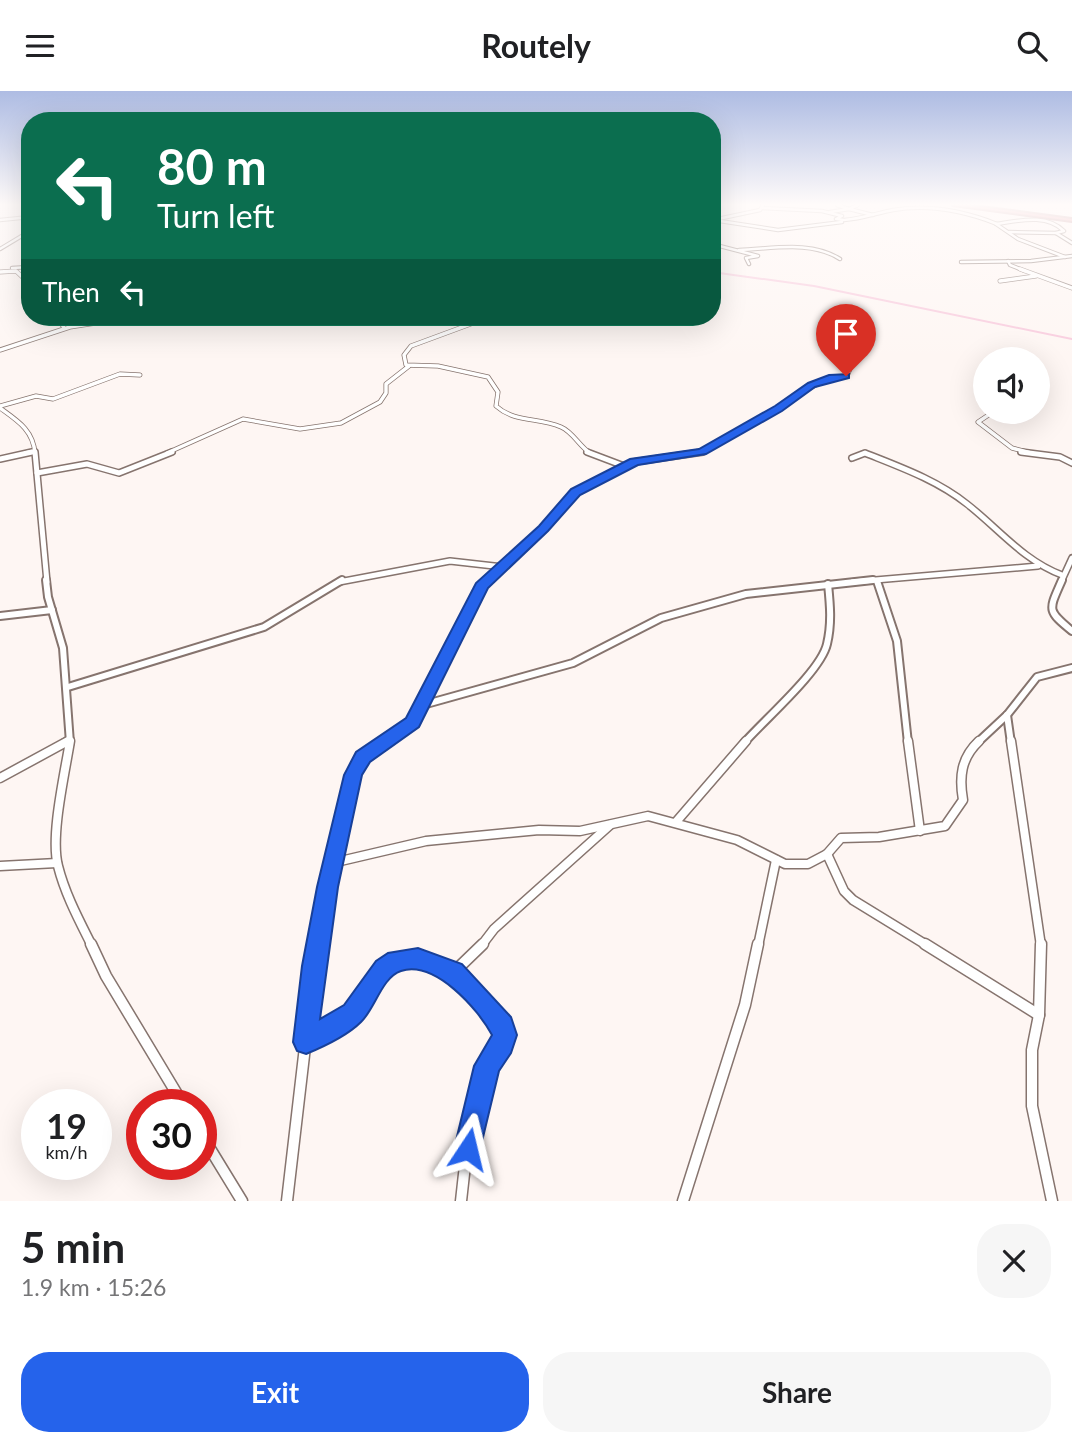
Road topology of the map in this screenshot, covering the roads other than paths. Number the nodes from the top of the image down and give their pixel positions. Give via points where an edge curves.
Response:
1 (753, 257) edge
2 (837, 257) edge
3 (1069, 257) edge
4 (840, 259) dead end
5 (1008, 261) junction
6 (961, 262) dead end
7 (749, 264) dead end
8 (21, 268) edge
9 (21, 268) edge
10 (12, 269) junction
11 (0, 270) edge
12 (21, 274) edge
13 (1038, 275) junction
14 (1000, 281) dead end
15 (1072, 288) edge
16 (77, 326) edge
17 (465, 326) edge
18 (64, 328) joint
19 (0, 350) edge
20 (855, 359) dead end
21 (409, 366) junction
22 (140, 375) dead end
23 (0, 407) edge
24 (983, 424) edge
25 (35, 451) junction
26 (852, 458) dead end
27 (0, 459) edge
28 (1072, 463) edge
29 (624, 466) junction
30 (37, 473) junction
31 (1072, 558) edge
32 (1038, 566) junction
33 (503, 567) junction
34 (1062, 575) junction
35 (877, 580) junction
36 (828, 584) junction
37 (52, 610) junction
38 (0, 616) edge
39 (1072, 631) edge
40 (1072, 669) edge
41 (68, 687) junction
42 (419, 706) junction
43 (1007, 715) junction
44 (69, 740) junction
45 (0, 778) edge
46 (676, 822) junction
47 (612, 824) junction
48 (920, 831) junction
49 (827, 853) junction
50 (776, 860) junction
51 (57, 863) junction
52 (332, 863) junction
53 (0, 866) edge
54 (454, 972) junction
55 (1039, 1014) junction
56 (306, 1042) junction
57 (174, 1089) edge
58 (217, 1160) edge
59 (242, 1201) edge
60 (287, 1201) edge
61 (461, 1201) edge
62 (683, 1201) edge
63 (1052, 1201) edge

1 - 7 street via 746,258
2 - 4 street
3 - 5 street
5 - 6 street
5 - 13 street
8 - 10 street
9 - 11 street
10 - 11 street
10 - 12 street
13 - 14 street
13 - 15 street
16 - 18 street
17 - 21 street via 411,346 404,358
18 - 19 street
20 - 29 street via 847,376 812,385 702,452
21 - 29 street via 438,366 488,377 498,392 496,406 501,411 560,427 582,448
21 - 30 street via 386,384 380,402 341,423 300,429 243,419 119,473 104,465 77,463
22 - 23 street via 123,374 53,399 36,395
23 - 25 street via 31,432
24 - 28 street via 1002,442 1027,454
25 - 27 street
25 - 30 street
26 - 32 street via 865,453 918,474 964,501
29 - 33 street via 575,492
30 - 37 street
31 - 34 street
32 - 34 street
32 - 35 street
33 - 41 street via 450,561 345,578 264,627
33 - 42 street via 481,586 450,654
34 - 39 street via 1050,611
35 - 36 street
35 - 48 street via 894,627 906,702 908,774
36 - 42 street via 764,590 671,614 573,663
36 - 46 street via 831,618 827,647 796,690 751,734
37 - 38 street
37 - 41 street
40 - 43 street via 1037,677
41 - 44 street
42 - 52 street via 413,723 363,757 344,802
43 - 48 street via 972,748 960,769 963,800 955,813 945,826
43 - 55 street via 1041,941
44 - 45 street
44 - 51 street
46 - 47 street via 648,816
46 - 50 street via 737,841
47 - 52 street via 580,831 539,829 426,841
47 - 54 street via 494,929
48 - 49 street via 841,838
49 - 50 street via 808,864
49 - 55 street via 844,891 853,900
50 - 62 street via 745,1005
51 - 53 street
51 - 57 street via 106,976
52 - 56 street via 313,966
54 - 56 street via 418,959 396,961 384,969 352,1014
54 - 61 street via 502,1026 504,1035 487,1066 476,1107
55 - 63 street via 1032,1050 1032,1106
56 - 60 street
58 - 59 street

